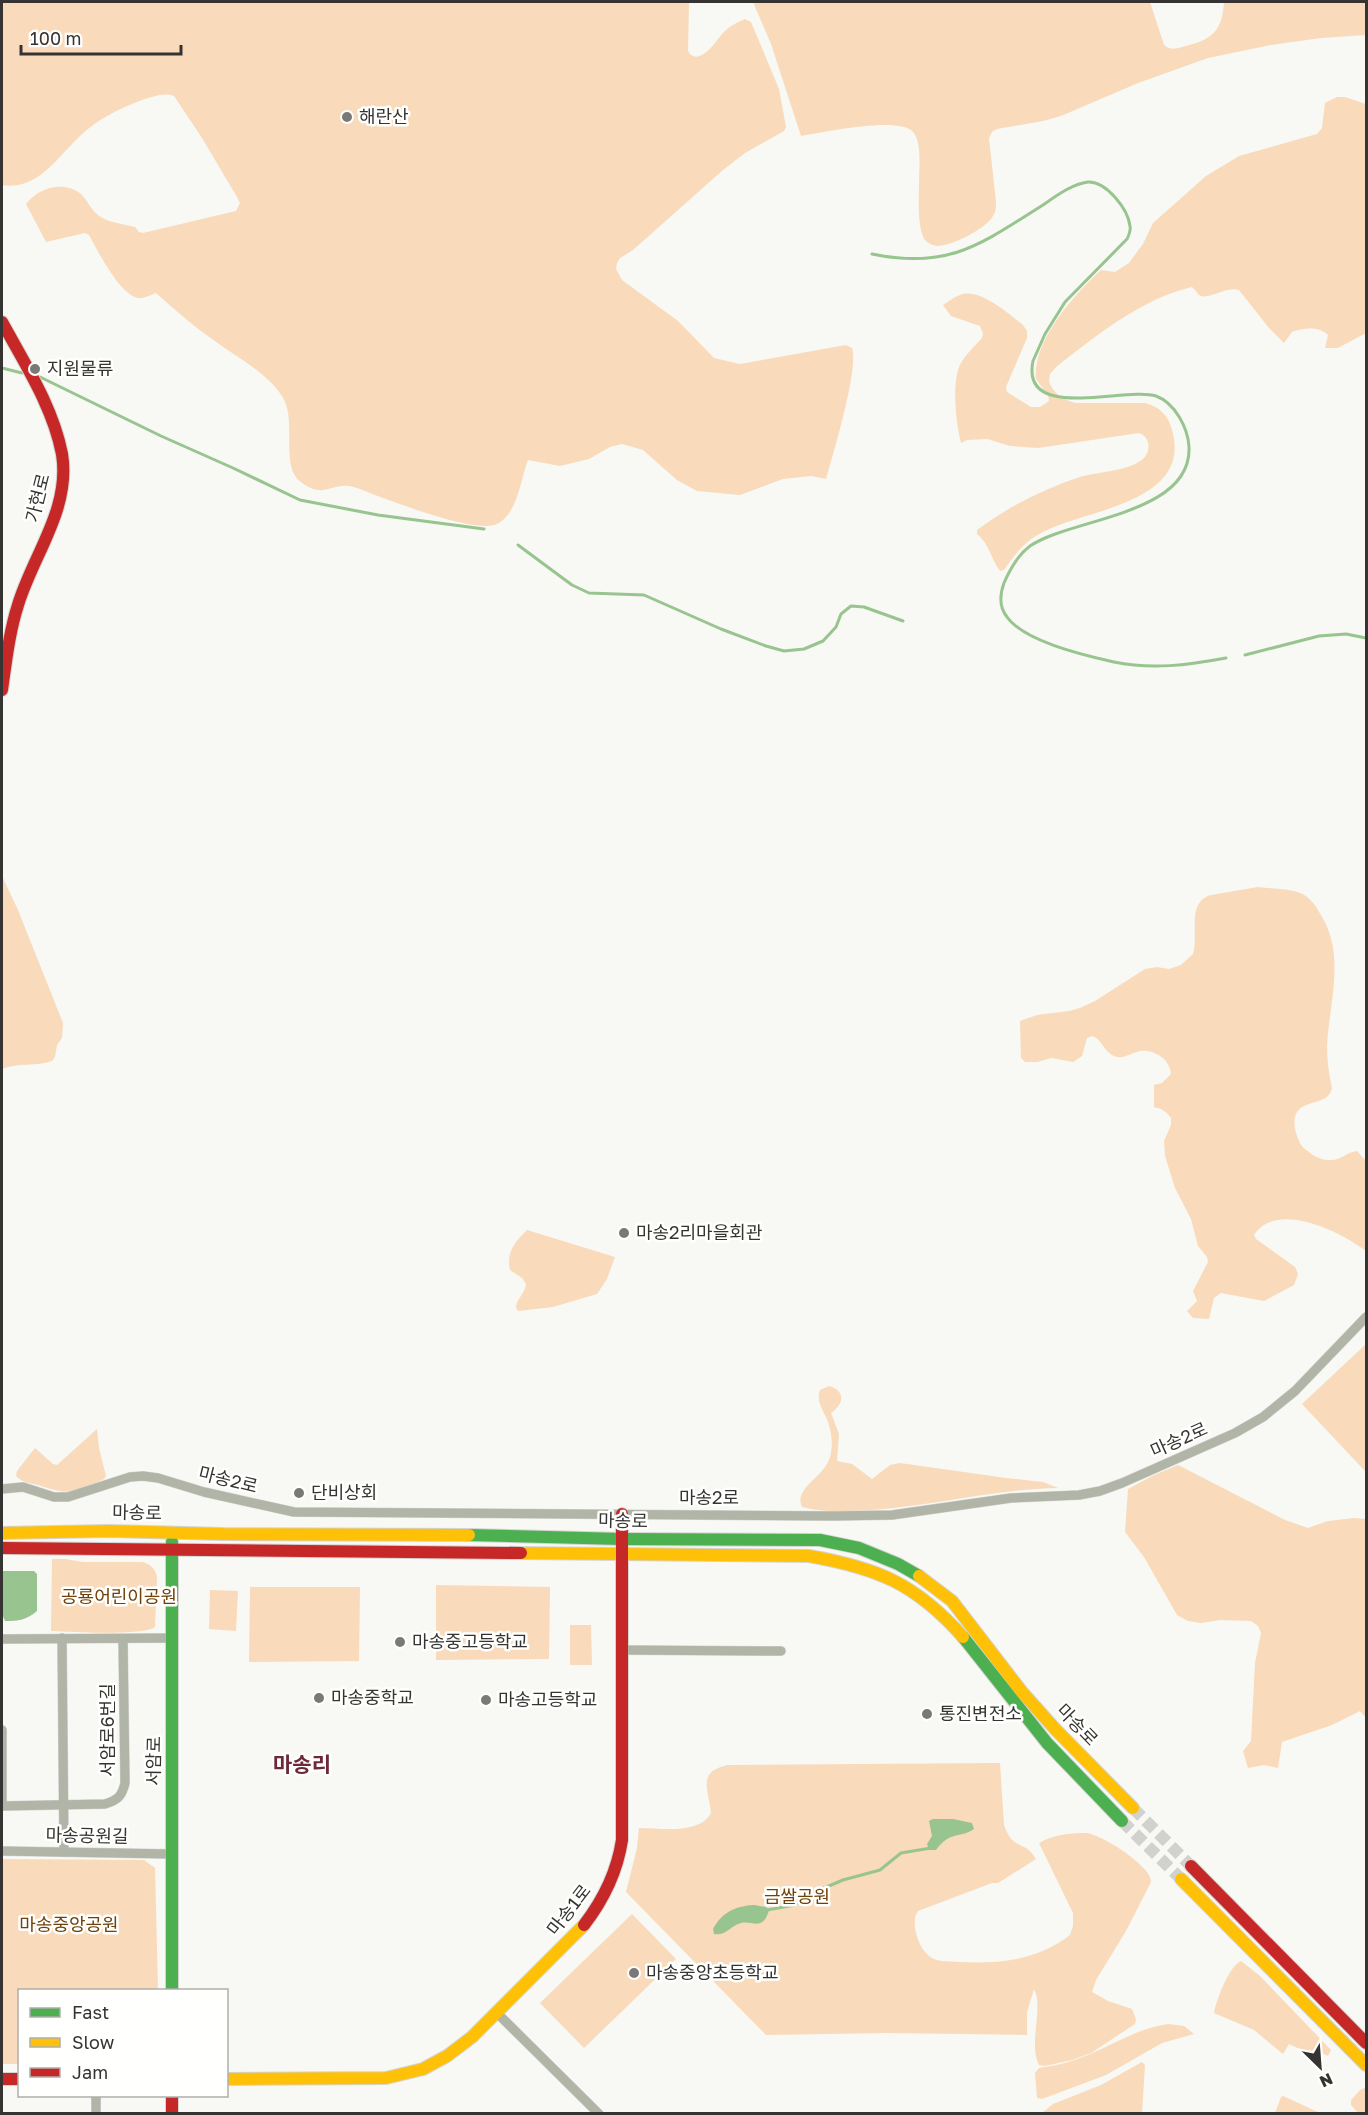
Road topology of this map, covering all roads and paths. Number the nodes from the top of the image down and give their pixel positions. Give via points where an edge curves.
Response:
1 (2, 322) edge
2 (2, 690) edge
3 (1366, 1317) edge
4 (2, 1489) edge
5 (622, 1514) junction
6 (172, 1532) junction
7 (2, 1533) edge
8 (621, 1539) junction
9 (2, 1548) edge
10 (172, 1549) junction
11 (621, 1553) junction
12 (62, 1638) junction
13 (172, 1638) junction
14 (2, 1639) edge
15 (123, 1639) junction
16 (621, 1650) junction
17 (781, 1651) dead end
18 (2, 1730) edge
19 (2, 1806) edge
20 (63, 1806) junction
21 (1133, 1808) tunnel mouth
22 (1122, 1821) tunnel mouth
23 (2, 1851) edge
24 (64, 1852) junction
25 (171, 1854) junction
26 (1191, 1866) tunnel mouth
27 (1180, 1879) tunnel mouth
28 (172, 1989) edge
29 (496, 2012) junction
30 (1366, 2043) edge
31 (1366, 2065) edge
32 (2, 2079) edge
33 (18, 2079) edge
34 (228, 2079) edge
35 (96, 2097) edge
36 (172, 2097) edge
37 (96, 2114) edge
38 (172, 2114) edge
39 (599, 2114) edge

1 - 2 street, 가현로 via 55,426 63,473 55,516 18,602
3 - 5 street, 마송2로 via 1295,1391 1263,1417 1192,1453 1100,1491 1011,1498 891,1515
4 - 5 street, 마송2로 via 23,1487 54,1497 68,1497 143,1476 294,1512
5 - 8 street, 마송1로
6 - 7 street, 마송로
6 - 8 street, 마송로
6 - 10 street, 서암로
8 - 11 street, 마송1로
8 - 21 street, 마송로 via 826,1540 898,1564 952,1601 1022,1692
9 - 10 street, 마송로
10 - 11 street, 마송로
10 - 13 street, 서암로
11 - 16 street, 마송1로
11 - 22 street, 마송로 via 809,1556 855,1564 896,1581 937,1609 1040,1734
12 - 14 street
12 - 15 street
12 - 20 street
13 - 15 street
13 - 25 street, 서암로
15 - 20 street, 서암로6번길 via 123,1793 105,1804
16 - 17 street
16 - 29 street, 마송1로 via 622,1840 611,1881 599,1905 576,1933
18 - 19 street, 서암로6번길
19 - 20 street, 서암로6번길
20 - 24 street
23 - 24 street, 마송공원길
24 - 25 street, 마송공원길
25 - 28 street, 서암로
26 - 30 street
27 - 31 street
29 - 34 street, 마송1로 via 456,2050 408,2075
29 - 39 street
32 - 33 street
35 - 37 street
36 - 38 street

